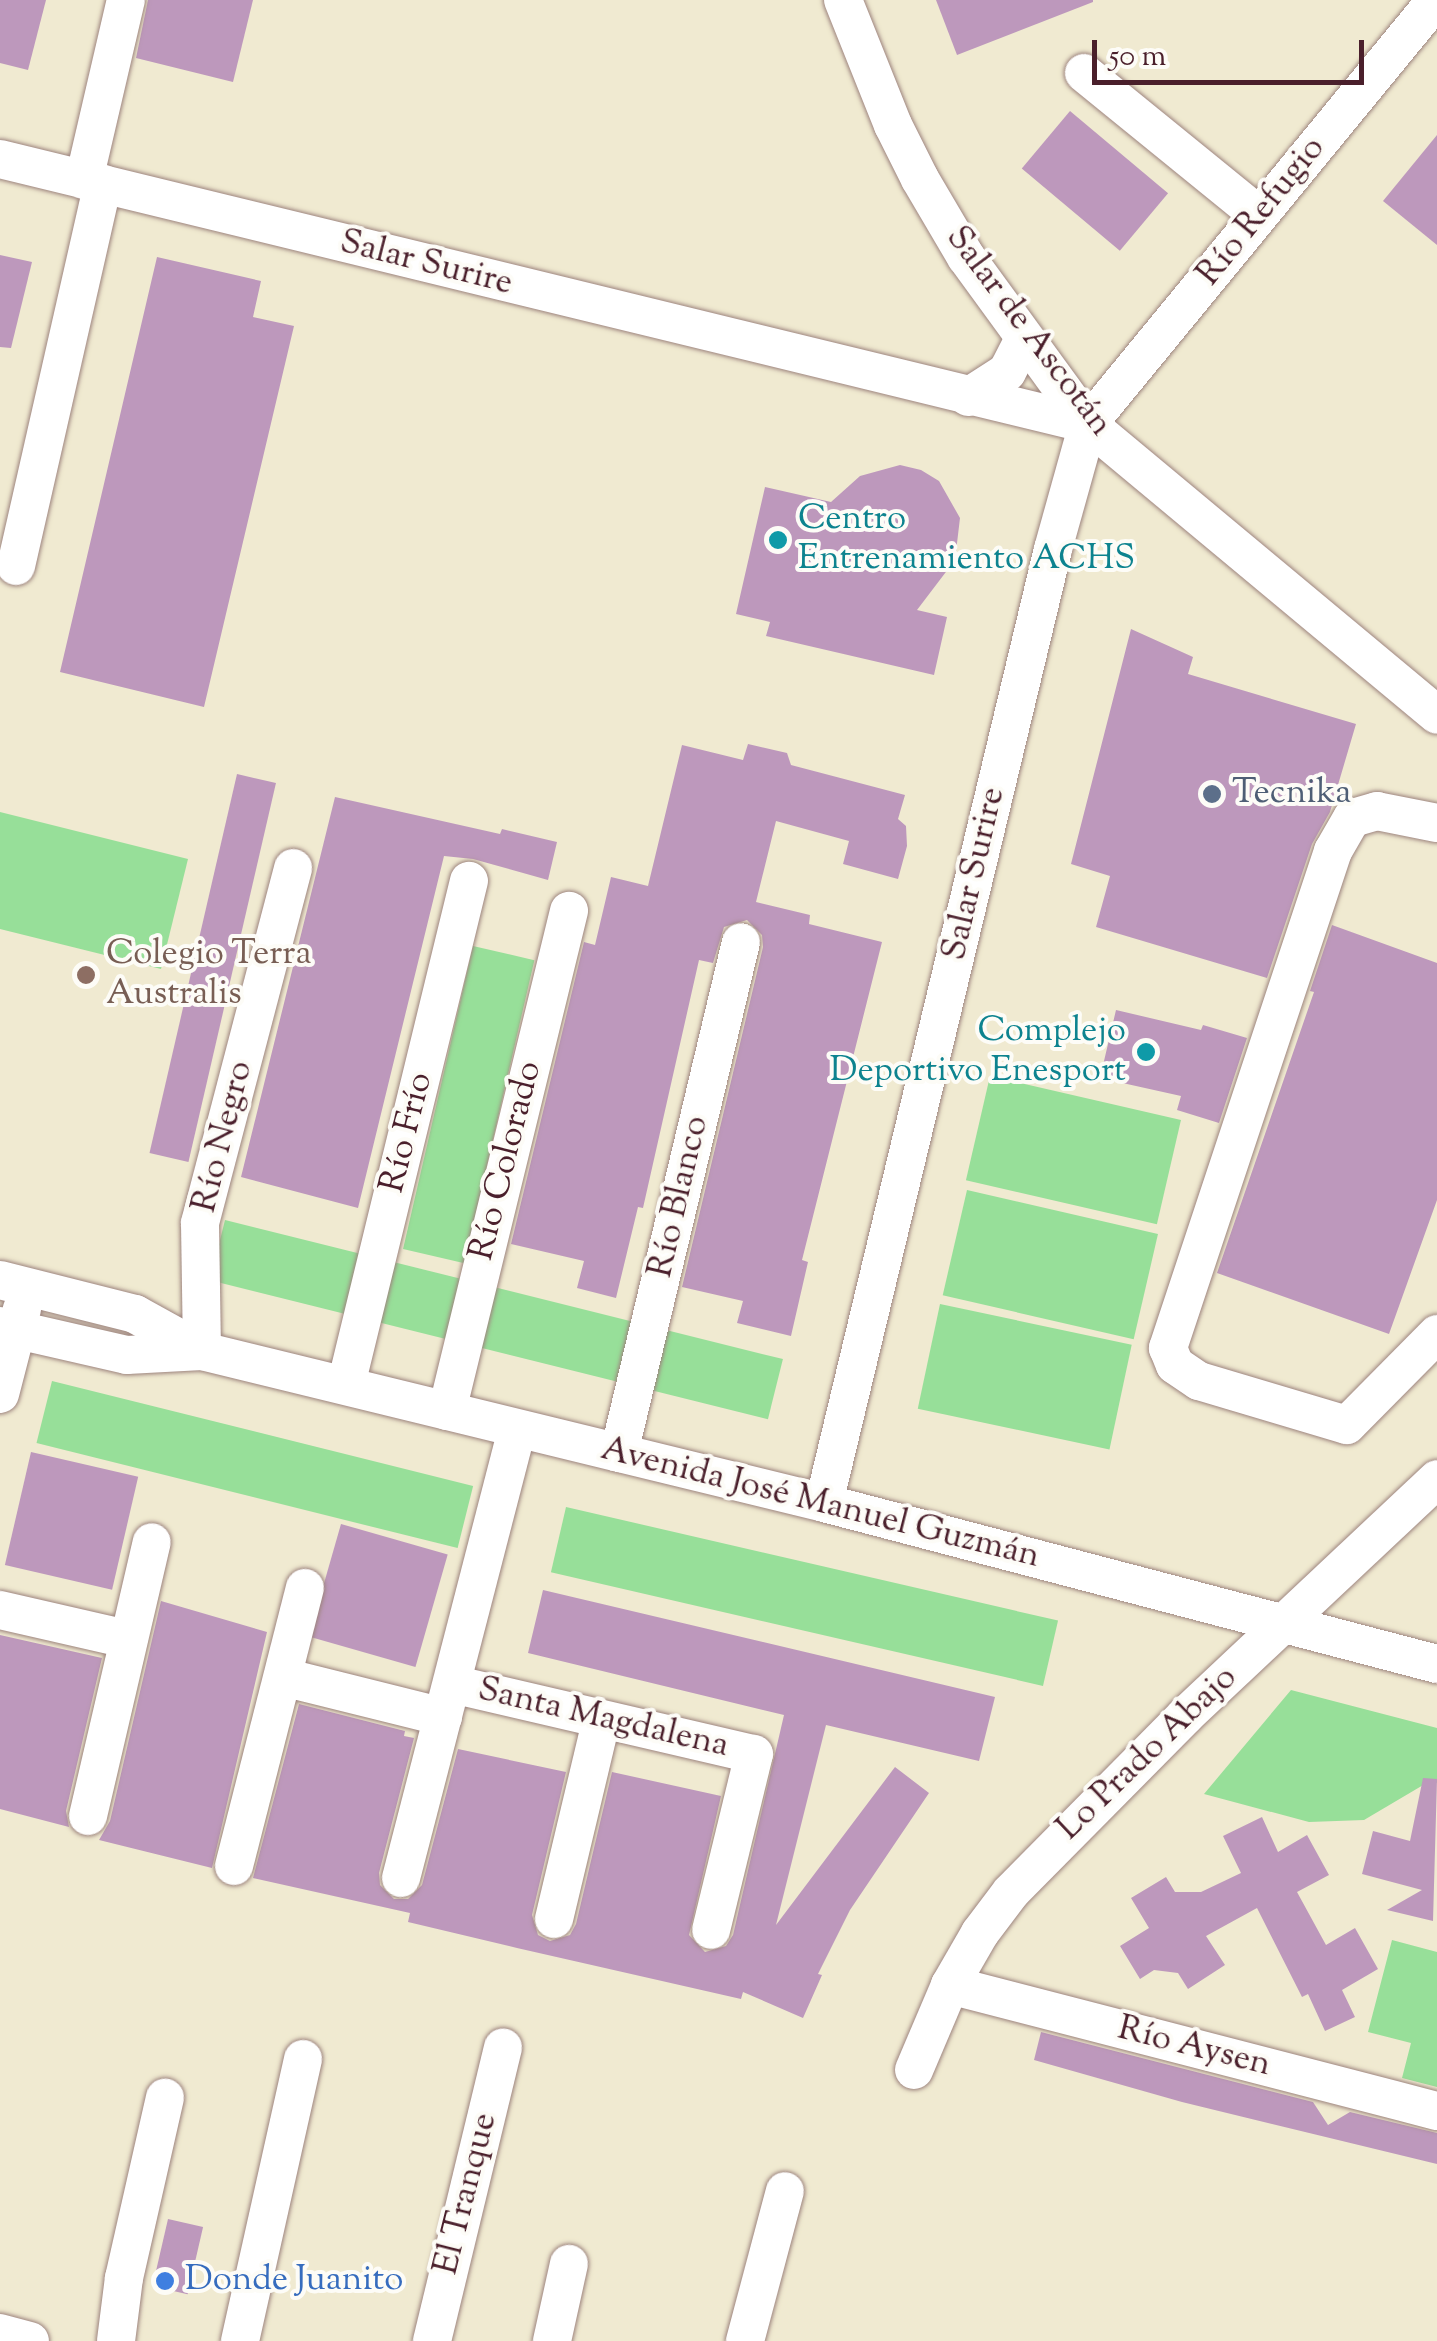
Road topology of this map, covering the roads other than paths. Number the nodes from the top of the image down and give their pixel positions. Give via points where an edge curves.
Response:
1 (126, 0) edge
2 (843, 0) edge
3 (1436, 0) edge
4 (1084, 73) dead end
5 (0, 159) edge
6 (94, 182) junction
7 (1259, 215) junction
8 (1024, 339) junction
9 (968, 397) junction
10 (1088, 424) junction
11 (16, 566) dead end
12 (1431, 698) edge
13 (1437, 824) edge
14 (293, 868) dead end
15 (470, 881) dead end
16 (569, 912) dead end
17 (741, 942) dead end
18 (14, 1283) edge
19 (8, 1328) edge
20 (1437, 1334) edge
21 (202, 1351) junction
22 (346, 1386) junction
23 (0, 1394) edge
24 (447, 1411) junction
25 (517, 1428) junction
26 (619, 1453) junction
27 (1437, 1479) edge
28 (824, 1503) junction
29 (152, 1542) dead end
30 (305, 1588) dead end
31 (0, 1610) edge
32 (1285, 1623) junction
33 (127, 1639) junction
34 (1437, 1664) edge
35 (283, 1677) junction
36 (448, 1700) junction
37 (602, 1721) junction
38 (88, 1816) dead end
39 (234, 1866) dead end
40 (401, 1878) dead end
41 (554, 1919) dead end
42 (710, 1930) dead end
43 (950, 1985) junction
44 (503, 2047) dead end
45 (304, 2058) dead end
46 (914, 2070) dead end
47 (165, 2098) dead end
48 (1437, 2111) edge
49 (785, 2192) dead end
50 (569, 2264) dead end
51 (0, 2333) edge
52 (30, 2341) edge
53 (116, 2341) edge
54 (240, 2341) edge
55 (432, 2341) edge
56 (552, 2341) edge
57 (745, 2341) edge

1 - 6 street
2 - 8 street, Salar de Ascotán via 920,180
3 - 7 street, Río Refugio
4 - 7 street
5 - 6 street, Salar Surire
6 - 9 street, Salar Surire
6 - 11 street
7 - 10 street, Río Refugio
8 - 9 street via 1007,372
8 - 10 street, Salar de Ascotán
9 - 10 street, Salar Surire
10 - 12 street, Salar de Ascotán
10 - 28 street, Salar Surire via 1052,549
13 - 20 street via 1377,811 1352,818 1334,851 1168,1348 1175,1365 1198,1381 1346,1425
14 - 21 street, Río Negro via 200,1223
15 - 22 street, Río Frío
16 - 24 street, Río Colorado
17 - 26 street, Río Blanco
18 - 19 street
18 - 21 street, Avenida José Manuel Guzmán via 135,1314
19 - 21 street, Avenida José Manuel Guzmán via 127,1355
19 - 23 street
21 - 22 street, Avenida José Manuel Guzmán
22 - 24 street, Avenida José Manuel Guzmán
24 - 25 street, Avenida José Manuel Guzmán
25 - 26 street, Avenida José Manuel Guzmán
25 - 36 street, Santa Magdalena
26 - 28 street, Avenida José Manuel Guzmán
27 - 32 street, Lo Prado Abajo
28 - 32 street, Avenida José Manuel Guzmán
29 - 33 street
30 - 35 street
31 - 33 street
32 - 34 street, Avenida José Manuel Guzmán
32 - 43 street, Lo Prado Abajo via 1050,1848 980,1933
33 - 38 street
35 - 36 street
35 - 39 street
36 - 37 street, Santa Magdalena
36 - 40 street
37 - 41 street
37 - 42 street, Santa Magdalena via 754,1754
43 - 46 street, Lo Prado Abajo
43 - 48 street, Río Aysen
44 - 55 street, El Tranque
45 - 54 street
47 - 53 street
49 - 57 street
50 - 56 street
51 - 52 street

